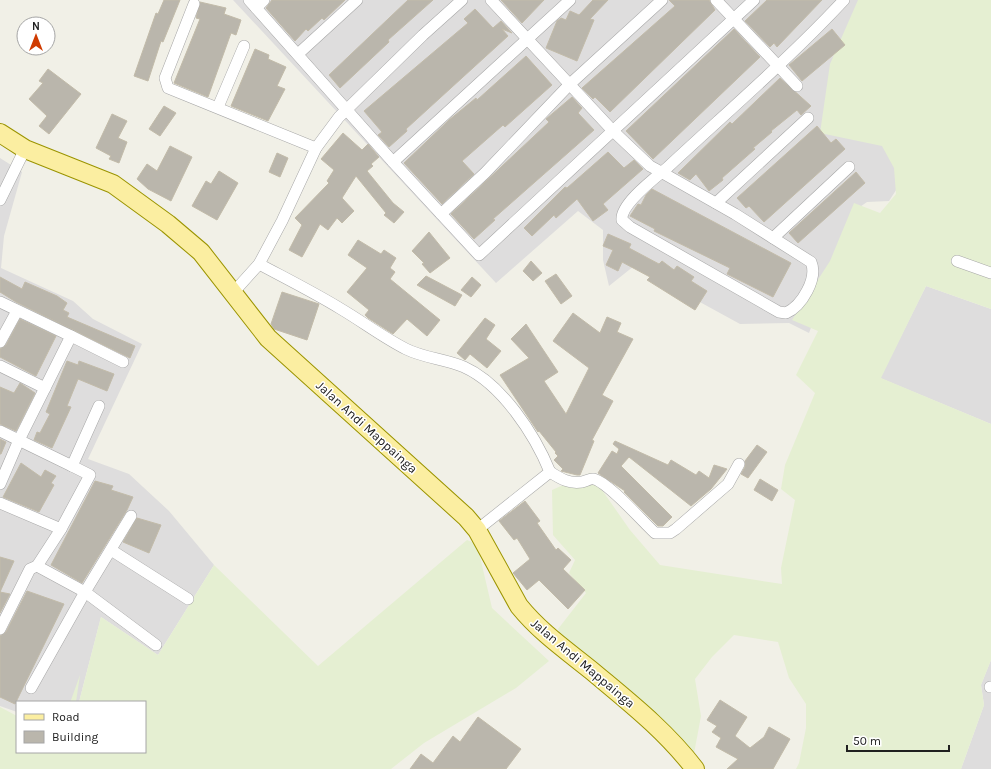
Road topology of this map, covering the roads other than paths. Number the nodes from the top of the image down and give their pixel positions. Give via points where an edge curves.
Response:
1 (357, 0) edge
2 (462, 0) edge
3 (491, 0) edge
4 (570, 0) edge
5 (662, 0) edge
6 (716, 0) edge
7 (754, 0) edge
8 (844, 0) edge
9 (256, 3) edge
10 (194, 4) dead end
11 (734, 18) junction
12 (526, 40) junction
13 (244, 46) dead end
14 (298, 54) junction
15 (779, 66) junction
16 (570, 84) junction
17 (797, 86) dead end
18 (218, 107) junction
19 (347, 108) junction
20 (808, 118) dead end
21 (613, 130) junction
22 (0, 133) edge
23 (316, 148) junction
24 (25, 149) junction
25 (393, 162) junction
26 (849, 167) dead end
27 (661, 172) junction
28 (0, 200) edge
29 (716, 203) junction
30 (441, 214) junction
31 (773, 238) junction
32 (957, 261) dead end
33 (259, 264) junction
34 (991, 273) edge
35 (232, 294) junction
36 (0, 302) edge
37 (17, 311) junction
38 (70, 336) junction
39 (0, 342) edge
40 (123, 362) dead end
41 (0, 366) edge
42 (45, 388) junction
43 (99, 406) dead end
44 (0, 431) edge
45 (19, 440) junction
46 (739, 464) dead end
47 (72, 466) junction
48 (550, 472) junction
49 (0, 484) edge
50 (0, 503) edge
51 (131, 516) dead end
52 (61, 529) junction
53 (477, 530) junction
54 (111, 550) junction
55 (37, 566) junction
56 (84, 592) junction
57 (188, 599) dead end
58 (0, 629) edge
59 (156, 645) dead end
60 (31, 688) dead end
61 (695, 769) edge

1 - 14 street
2 - 19 street
3 - 12 street
4 - 12 street
5 - 16 street
6 - 11 street
7 - 11 street
8 - 15 street
9 - 14 street
10 - 18 street via 165,82 168,88
11 - 15 street
11 - 21 street
12 - 16 street
12 - 25 street
13 - 18 street
14 - 19 street
15 - 17 street
15 - 27 street
16 - 21 street
16 - 30 street via 485,173
18 - 23 street
19 - 23 street
19 - 25 street
20 - 29 street
21 - 27 street via 650,166
21 - 30 street via 479,255
22 - 24 main road, Jalan Andi Mappainga
23 - 33 street
24 - 28 street
24 - 35 main road, Jalan Andi Mappainga via 89,173 131,195 201,252
25 - 30 street
26 - 31 street
27 - 29 street
27 - 31 street via 627,204 622,211 622,220 774,309 786,312 799,302 814,273 813,267 805,256
29 - 31 street
32 - 34 street
33 - 35 street
33 - 48 street via 319,296 406,349 464,367 479,375 507,401 522,420 543,454
35 - 53 main road, Jalan Andi Mappainga via 268,338
36 - 37 street
37 - 38 street
37 - 39 street
38 - 40 street
38 - 42 street
41 - 42 street
42 - 45 street
43 - 47 street
44 - 45 street
45 - 47 street
45 - 49 street
46 - 48 street via 728,484 676,529 664,534 655,533 598,481 593,479 577,483 567,482
47 - 52 street via 90,475
48 - 53 street
50 - 52 street
51 - 54 street
52 - 55 street
53 - 61 main road, Jalan Andi Mappainga via 519,606 526,614 550,638 656,724
54 - 56 street
54 - 57 street
55 - 56 street
55 - 58 street via 30,569
56 - 59 street
56 - 60 street

